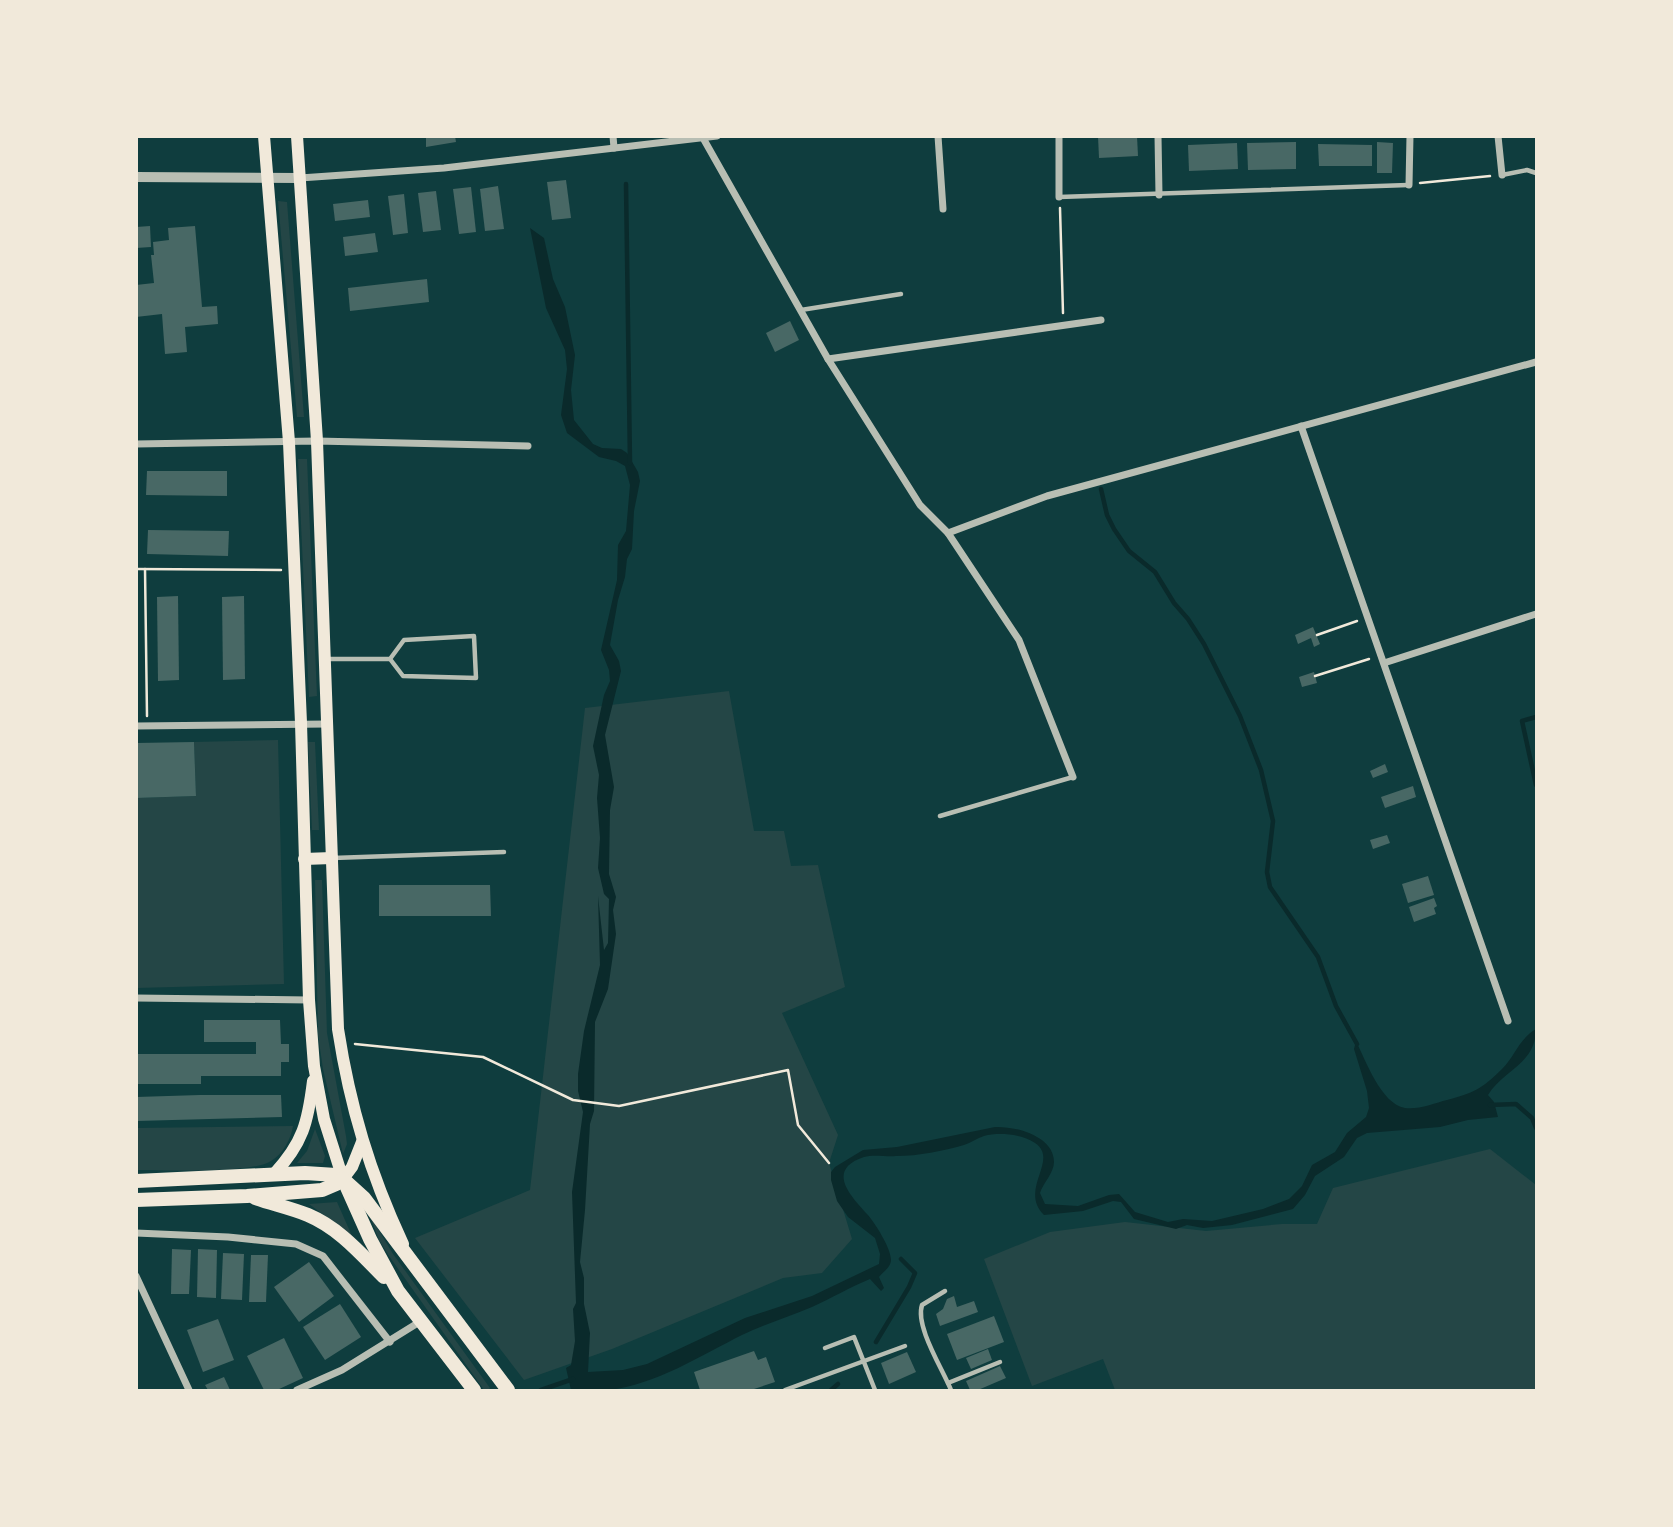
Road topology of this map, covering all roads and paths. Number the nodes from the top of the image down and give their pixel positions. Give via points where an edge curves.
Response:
1 (264, 136) edge
2 (296, 136) edge
3 (613, 136) edge
4 (717, 136) edge
5 (938, 136) edge
6 (1059, 136) edge
7 (1158, 136) edge
8 (1410, 136) edge
9 (1498, 136) edge
10 (704, 138) edge
11 (614, 148) junction
12 (1536, 173) edge
13 (1502, 175) junction
14 (136, 177) edge
15 (268, 178) junction
16 (300, 178) junction
17 (1409, 185) junction
18 (1160, 195) junction
19 (1059, 197) junction
20 (943, 209) dead end
21 (901, 294) dead end
22 (801, 310) junction
23 (1101, 320) dead end
24 (1063, 326) junction
25 (828, 359) junction
26 (1536, 362) edge
27 (1301, 426) junction
28 (317, 441) junction
29 (289, 442) junction
30 (136, 444) edge
31 (528, 446) dead end
32 (948, 533) junction
33 (136, 569) edge
34 (145, 569) junction
35 (295, 570) junction
36 (1536, 614) edge
37 (1368, 617) junction
38 (1317, 635) dead end
39 (1381, 655) junction
40 (325, 659) junction
41 (390, 659) junction
42 (1384, 663) junction
43 (1315, 676) dead end
44 (301, 723) junction
45 (328, 724) junction
46 (136, 726) edge
47 (147, 726) junction
48 (1073, 777) joint
49 (940, 816) dead end
50 (504, 852) dead end
51 (332, 858) junction
52 (304, 859) junction
53 (136, 998) edge
54 (309, 1000) junction
55 (1508, 1021) dead end
56 (340, 1043) junction
57 (314, 1066) junction
58 (362, 1142) junction
59 (829, 1163) dead end
60 (274, 1174) junction
61 (343, 1179) junction
62 (136, 1181) edge
63 (247, 1196) junction
64 (136, 1200) edge
65 (136, 1233) edge
66 (409, 1256) junction
67 (136, 1276) edge
68 (398, 1291) junction
69 (945, 1291) dead end
70 (421, 1321) junction
71 (390, 1342) junction
72 (905, 1346) dead end
73 (825, 1348) dead end
74 (864, 1362) junction
75 (1000, 1362) dead end
76 (948, 1383) junction
77 (507, 1390) edge
78 (189, 1391) edge
79 (297, 1391) edge
80 (474, 1391) edge
81 (785, 1391) edge
82 (875, 1391) edge
83 (951, 1391) edge

1 - 15 main road
2 - 16 main road
3 - 11 street
4 - 10 street
5 - 20 street
6 - 19 street
7 - 18 street
8 - 17 street
9 - 13 street
10 - 11 street
10 - 22 street
11 - 16 street via 444,169
12 - 13 lane via 1527,170
13 - 17 path
14 - 15 street
15 - 16 street
15 - 29 main road
16 - 28 main road
17 - 18 lane
18 - 19 lane
19 - 24 path
21 - 22 lane
22 - 25 street
23 - 24 street
24 - 25 street
25 - 32 street via 920,505
26 - 27 street
27 - 32 street via 1048,496
27 - 37 street
28 - 29 street
28 - 31 street
28 - 40 main road
29 - 30 street
29 - 35 main road
32 - 48 street via 1019,640
33 - 34 path
34 - 35 path
34 - 47 path
35 - 44 main road
36 - 42 street
37 - 38 path
37 - 39 street
39 - 42 street
39 - 43 path
40 - 41 lane
40 - 45 main road
41 - 41 lane via 403,676 476,678 474,636 404,640
42 - 55 street
44 - 45 street
44 - 47 street
44 - 52 main road
45 - 51 main road
46 - 47 street
48 - 49 lane
50 - 51 lane
51 - 52 main road
51 - 56 main road
52 - 54 main road
53 - 54 street
54 - 57 main road
56 - 58 main road
56 - 59 path via 483,1057 573,1100 619,1106 788,1070 798,1125
57 - 60 main road via 306,1127
57 - 61 main road
58 - 61 main road
58 - 66 main road
60 - 61 main road via 324,1174
60 - 62 main road
61 - 63 main road via 322,1189
61 - 66 main road
61 - 68 main road
63 - 64 main road
63 - 68 main road via 308,1215 330,1227
65 - 71 street via 296,1244 323,1256
66 - 77 main road
67 - 78 street
68 - 70 main road
69 - 76 lane via 922,1305 919,1314
70 - 71 street
70 - 80 main road
71 - 79 street
72 - 74 lane
73 - 74 lane via 854,1337
74 - 81 lane
74 - 82 lane
75 - 76 lane
76 - 83 lane

